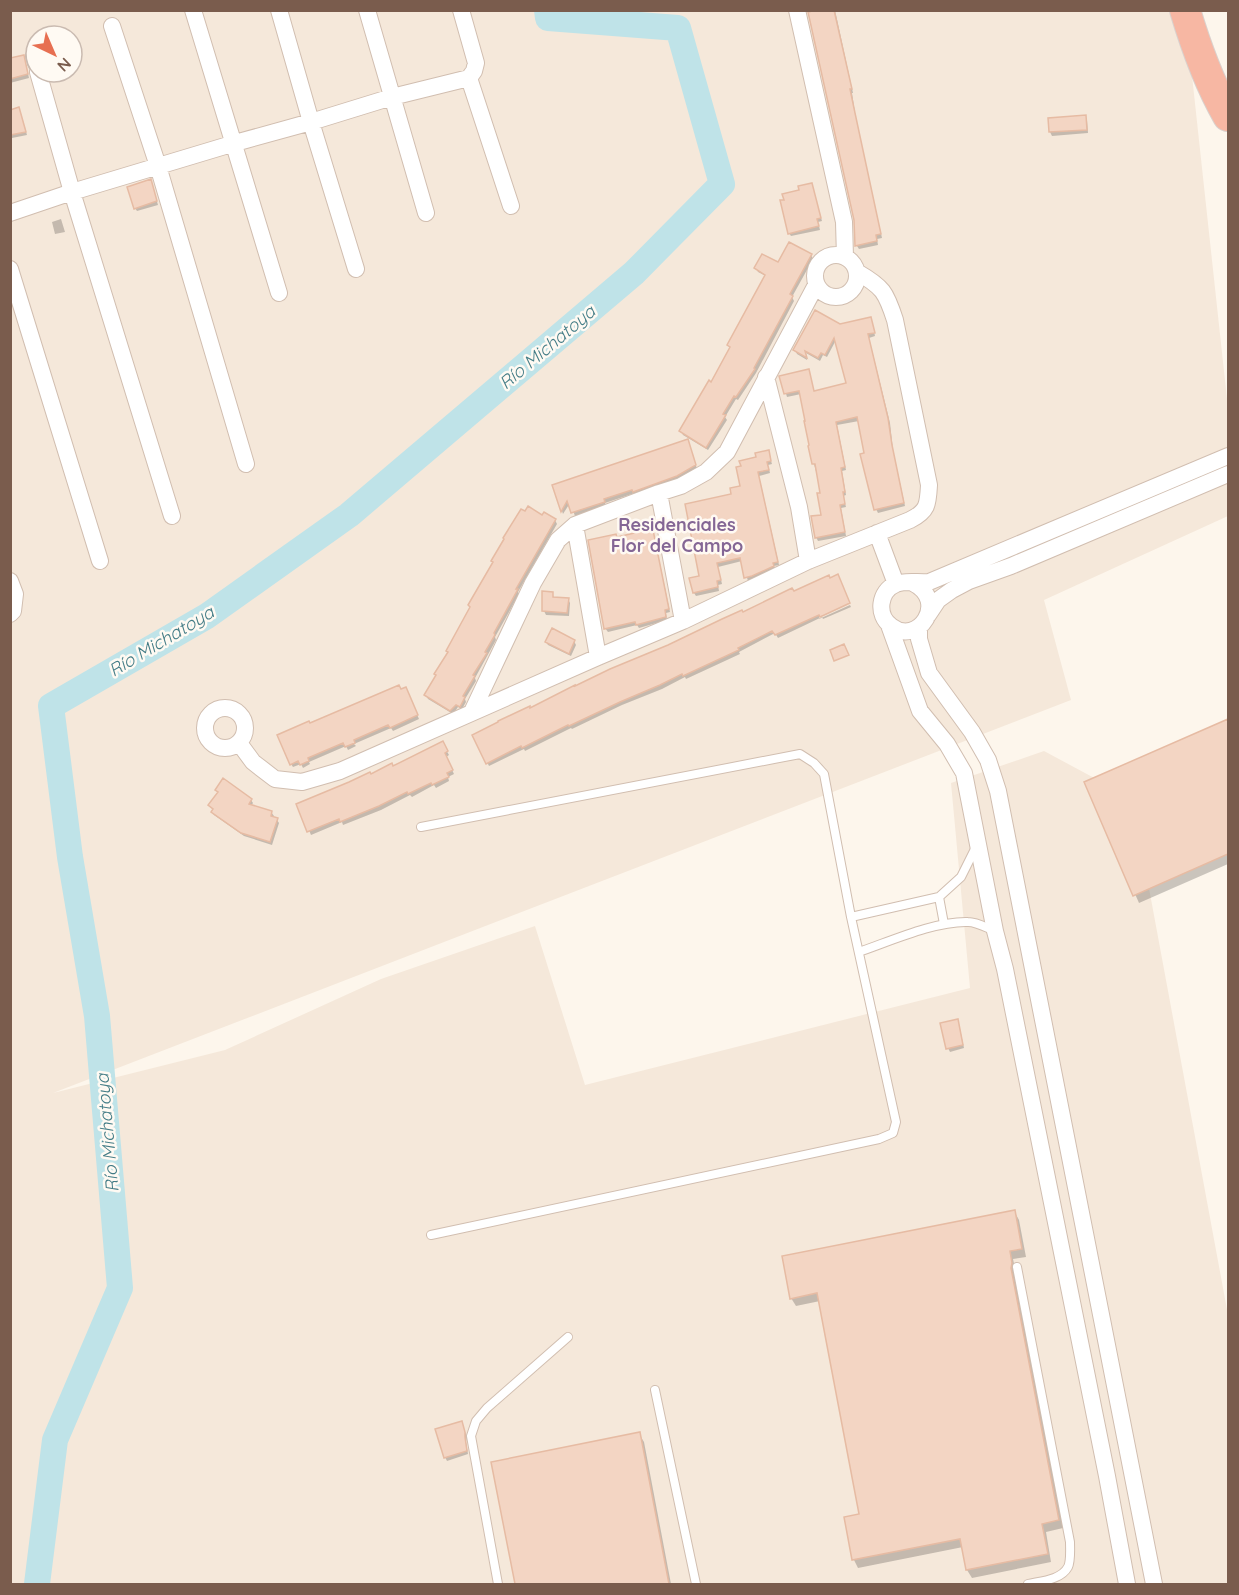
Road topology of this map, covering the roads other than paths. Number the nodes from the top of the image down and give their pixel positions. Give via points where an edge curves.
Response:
1 (193, 10) edge
2 (279, 10) edge
3 (367, 10) edge
4 (461, 10) edge
5 (797, 10) edge
6 (1185, 10) edge
7 (1202, 10) edge
8 (112, 26) dead end
9 (469, 78) junction
10 (1228, 80) edge
11 (42, 84) edge
12 (392, 97) junction
13 (1228, 116) edge
14 (311, 122) junction
15 (235, 143) junction
16 (158, 166) junction
17 (72, 192) junction
18 (511, 206) dead end
19 (10, 213) edge
20 (426, 213) dead end
21 (845, 257) junction
22 (10, 268) edge
23 (356, 269) dead end
24 (857, 272) junction
25 (816, 285) junction
26 (279, 293) dead end
27 (766, 377) junction
28 (1228, 456) edge
29 (246, 464) dead end
30 (1228, 474) edge
31 (659, 493) junction
32 (172, 516) dead end
33 (575, 525) junction
34 (878, 533) junction
35 (100, 561) dead end
36 (808, 561) junction
37 (10, 580) edge
38 (904, 584) junction
39 (10, 614) edge
40 (683, 621) junction
41 (924, 621) junction
42 (889, 626) junction
43 (598, 657) junction
44 (472, 712) junction
45 (238, 743) dead end
46 (421, 827) dead end
47 (978, 842) junction
48 (939, 897) junction
49 (851, 917) junction
50 (944, 924) junction
51 (995, 931) junction
52 (860, 952) junction
53 (430, 1235) dead end
54 (1017, 1267) dead end
55 (568, 1337) dead end
56 (655, 1390) dead end
57 (498, 1584) edge
58 (696, 1584) edge
59 (1028, 1584) edge
60 (1127, 1584) edge
61 (1154, 1584) edge

1 - 15 street
2 - 14 street
3 - 12 street
4 - 9 street via 476,63
5 - 21 street via 844,222
6 - 13 highway via 1194,42
7 - 10 highway
8 - 16 street
9 - 12 street
9 - 18 street
11 - 17 street
12 - 14 street
12 - 20 street
14 - 15 street
14 - 23 street
15 - 16 street
15 - 26 street
16 - 17 street
16 - 29 street
17 - 19 street
17 - 32 street
21 - 24 street
21 - 25 street via 831,255 820,262 815,273
22 - 35 street
24 - 25 street via 855,286 839,298 826,296
24 - 34 street via 876,283 888,298 928,485 928,503 922,514
25 - 27 street
27 - 31 street via 727,452 706,472
27 - 36 street via 799,507
28 - 38 street via 929,582
30 - 41 street via 969,580 938,600
31 - 33 street
31 - 40 street
33 - 43 street
33 - 44 street via 558,540 532,583
34 - 36 street
34 - 38 street
36 - 40 street
37 - 39 street via 15,594
38 - 41 street via 920,587 929,599
38 - 42 street via 889,588 881,603
40 - 43 street
41 - 42 street via 912,630
41 - 61 street via 919,639 929,673 972,732 988,760 998,791
42 - 47 street via 920,711 948,744 964,773
43 - 44 street
44 - 45 street via 340,771 302,782 274,779
46 - 49 lane via 800,754 824,774
47 - 48 lane via 961,877
47 - 51 street
48 - 49 lane
48 - 50 lane
49 - 52 lane
50 - 51 lane via 970,922
50 - 52 lane
51 - 60 street
52 - 53 lane via 896,1122 893,1132 879,1139
54 - 59 lane via 1070,1542 1069,1565 1063,1573
55 - 57 lane via 487,1408 476,1421 471,1437
56 - 58 lane

